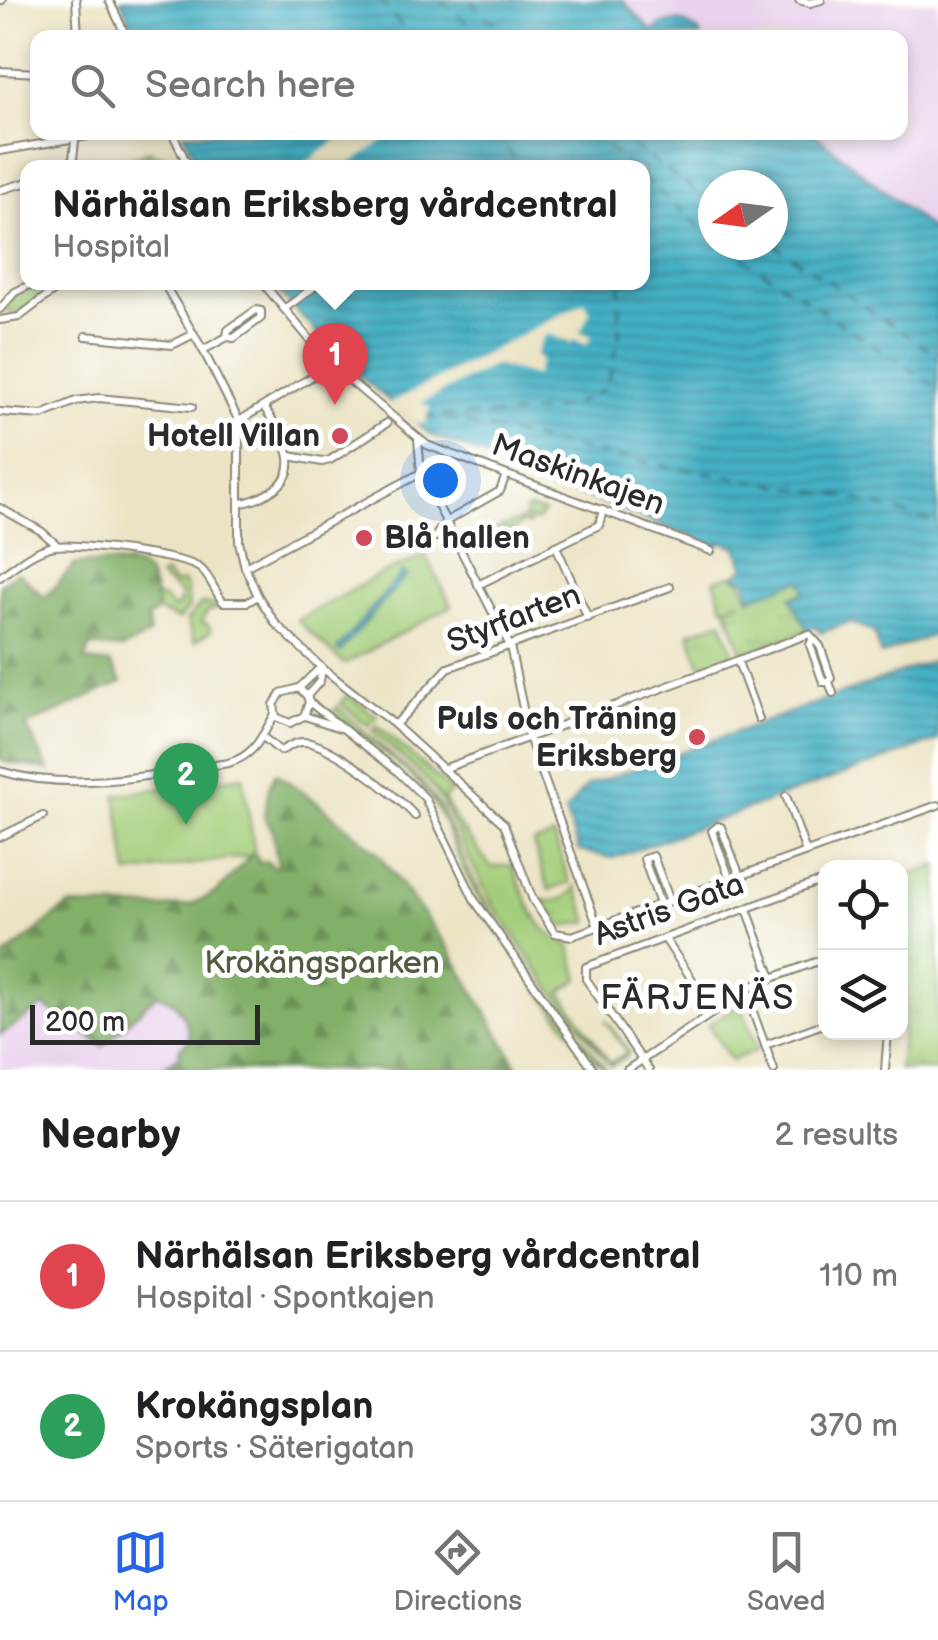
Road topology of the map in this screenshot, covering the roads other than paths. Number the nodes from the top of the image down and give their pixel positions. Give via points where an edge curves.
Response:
1 (76, 0) edge
2 (109, 0) edge
3 (799, 0) edge
4 (821, 0) edge
5 (78, 30) edge
6 (123, 30) edge
7 (0, 71) edge
8 (30, 73) edge
9 (47, 140) edge
10 (0, 151) edge
11 (20, 289) edge
12 (42, 290) edge
13 (55, 290) edge
14 (169, 290) edge
15 (268, 290) edge
16 (310, 290) edge
17 (43, 301) junction
18 (276, 301) junction
19 (0, 309) edge
20 (284, 309) junction
21 (0, 320) edge
22 (194, 334) junction
23 (86, 336) dead end
24 (204, 350) junction
25 (337, 367) junction
26 (192, 407) dead end
27 (264, 407) junction
28 (0, 412) edge
29 (239, 422) junction
30 (386, 423) dead end
31 (418, 438) junction
32 (290, 456) junction
33 (421, 473) junction
34 (506, 475) junction
35 (240, 503) junction
36 (0, 508) edge
37 (603, 510) junction
38 (445, 522) junction
39 (435, 536) dead end
40 (56, 546) junction
41 (556, 546) junction
42 (710, 550) dead end
43 (245, 568) junction
44 (0, 577) edge
45 (478, 585) junction
46 (670, 587) dead end
47 (258, 596) junction
48 (588, 618) junction
49 (510, 646) junction
50 (738, 662) junction
51 (322, 668) junction
52 (299, 688) junction
53 (832, 693) dead end
54 (308, 699) junction
55 (274, 714) junction
56 (304, 716) junction
57 (759, 719) dead end
58 (285, 723) junction
59 (395, 725) junction
60 (346, 730) junction
61 (264, 735) junction
62 (530, 737) junction
63 (443, 769) junction
64 (0, 771) edge
65 (786, 796) dead end
66 (938, 806) edge
67 (42, 816) dead end
68 (416, 816) dead end
69 (0, 837) edge
70 (806, 852) junction
71 (740, 876) junction
72 (730, 879) junction
73 (818, 883) edge
74 (670, 901) junction
75 (660, 904) junction
76 (746, 908) junction
77 (598, 927) junction
78 (665, 939) junction
79 (818, 961) edge
80 (772, 978) junction
81 (745, 990) junction
82 (712, 1010) junction
83 (818, 1026) edge
84 (887, 1040) edge
85 (765, 1046) junction
86 (642, 1060) junction
87 (594, 1070) edge
88 (627, 1070) edge
89 (649, 1070) edge
90 (774, 1070) edge
91 (884, 1070) edge

1 - 5 street
2 - 6 street
3 - 4 street
7 - 8 street
9 - 10 street
11 - 19 street
12 - 17 street
13 - 17 street
14 - 22 street
15 - 18 street, Maskinkajen
16 - 20 street
17 - 21 street
18 - 20 street, Maskinkajen
18 - 24 street via 234,338
20 - 25 street, Maskinkajen
22 - 23 street via 172,346
22 - 24 street
24 - 29 street
25 - 27 street
25 - 31 street, Maskinkajen
26 - 28 street via 98,398 42,415
27 - 29 street
27 - 32 street
29 - 35 street
30 - 32 street via 330,460
31 - 33 street
31 - 34 street, Maskinkajen
32 - 35 street via 282,484
33 - 38 street
33 - 43 street
34 - 37 street, Maskinkajen
34 - 38 street via 500,491
35 - 43 street
36 - 40 street
37 - 41 street via 599,525
37 - 42 street, Maskinkajen
38 - 39 street
38 - 45 street
40 - 44 street
40 - 47 street via 128,550 192,564 223,602
41 - 45 street
41 - 48 street
43 - 47 street
45 - 49 street
46 - 48 street, Styrfarten
47 - 51 street via 276,624
48 - 49 street, Styrfarten
49 - 59 street, Styrfarten via 448,668
49 - 62 street
50 - 53 street via 810,634
50 - 57 street
50 - 62 street
51 - 52 street
51 - 54 street
51 - 59 street
52 - 54 street
52 - 55 street via 281,692
54 - 56 street
54 - 60 street
55 - 58 street
55 - 61 street
56 - 58 street
56 - 60 street
58 - 61 street
59 - 63 street
60 - 87 street via 425,798 476,901
61 - 64 street via 252,752 212,766 68,782
61 - 68 street via 280,751 302,742 319,745
62 - 63 street
62 - 77 street
63 - 77 street via 504,824 533,900 555,933
65 - 70 street
66 - 70 street
67 - 69 street
70 - 71 street
71 - 72 street
71 - 72 street via 718,826 712,830
72 - 74 street
73 - 76 street, Astris Gata
74 - 75 street
74 - 75 street via 653,856 645,858
75 - 77 street
76 - 78 street, Astris Gata
76 - 80 street
78 - 82 street
78 - 86 street, Astris Gata via 584,970
79 - 80 street
80 - 81 street
81 - 82 street
81 - 85 street
82 - 86 street
83 - 85 street
84 - 91 street
85 - 90 street
86 - 88 street
86 - 89 street, Astris Gata

